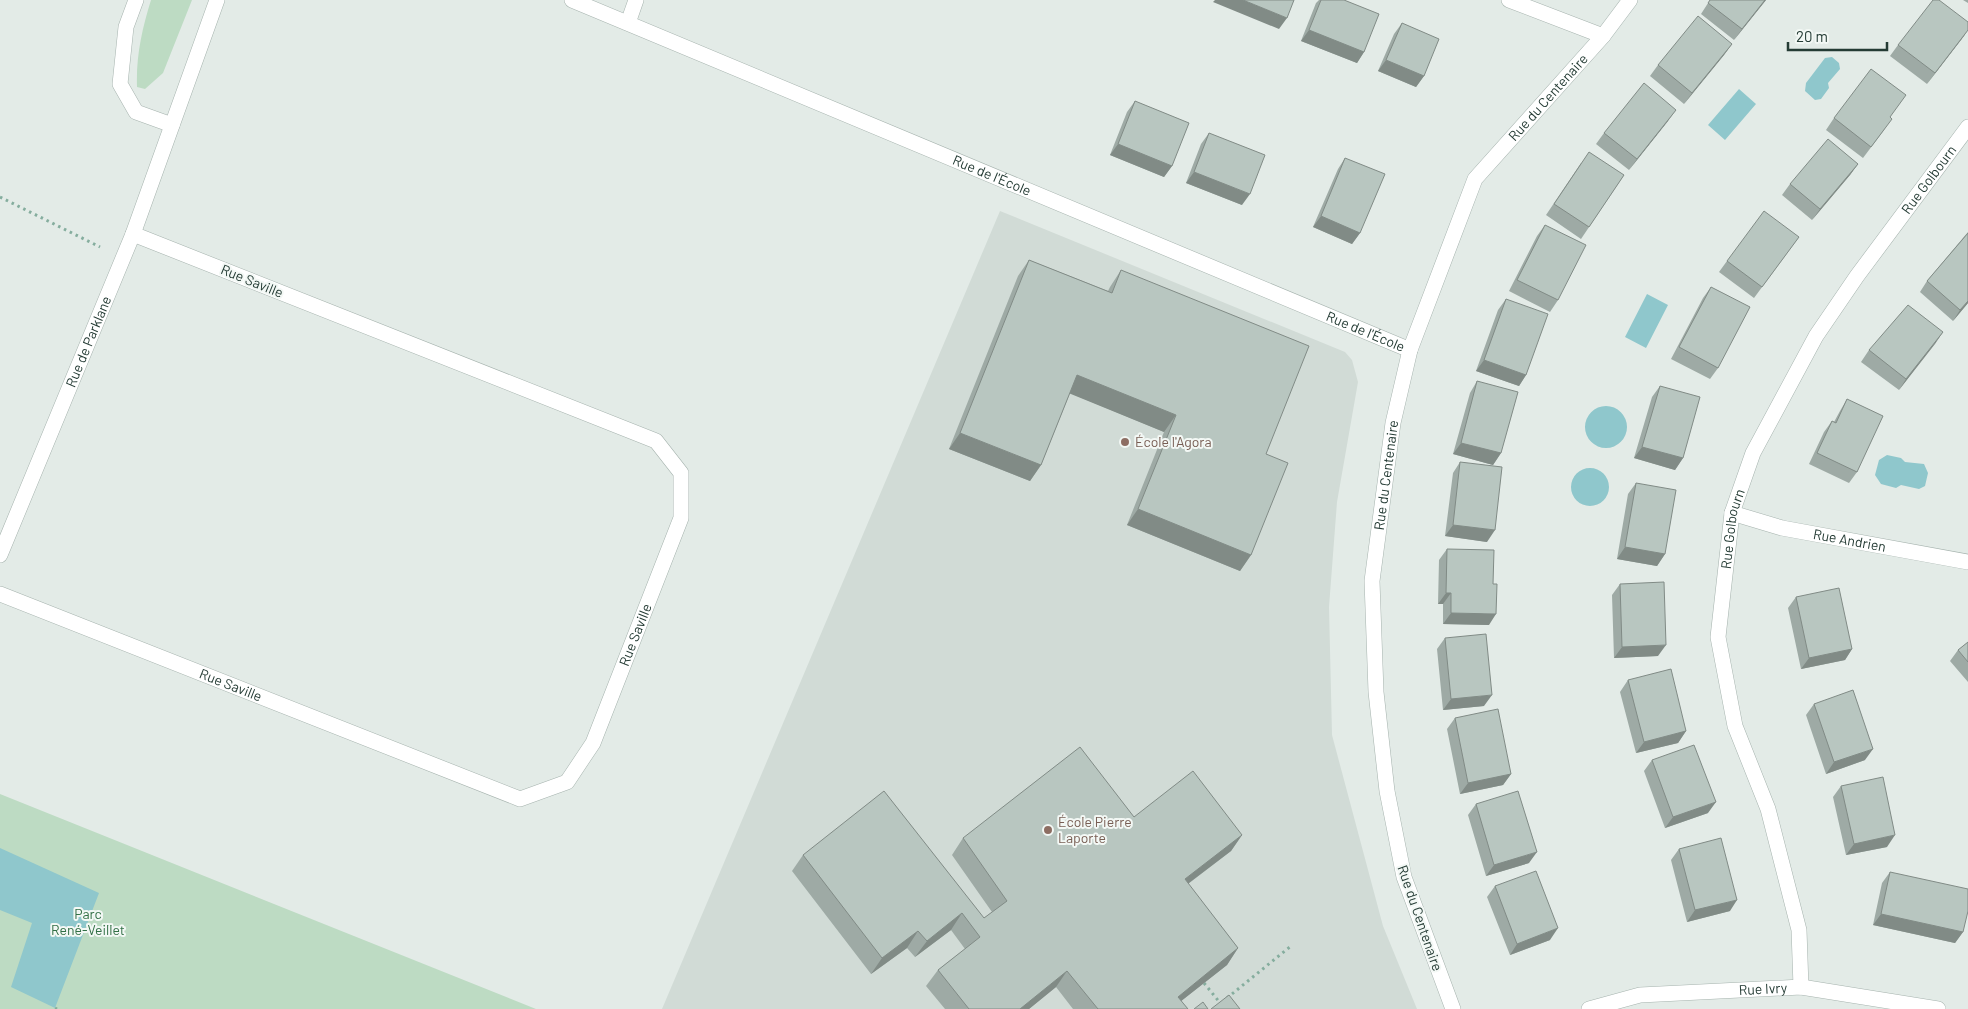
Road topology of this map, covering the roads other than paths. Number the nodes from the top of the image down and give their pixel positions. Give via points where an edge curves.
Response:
1 (136, 0) edge
2 (217, 0) edge
3 (572, 0) edge
4 (636, 0) edge
5 (1509, 0) edge
6 (1630, 0) edge
7 (628, 23) junction
8 (1602, 36) junction
9 (172, 125) junction
10 (1968, 127) edge
11 (133, 234) junction
12 (1410, 350) junction
13 (1732, 513) junction
14 (0, 555) edge
15 (1968, 562) edge
16 (0, 594) edge
17 (1801, 987) junction
18 (1452, 1009) edge
19 (1588, 1009) edge
20 (1938, 1009) edge

1 - 9 street via 126,27 120,84 136,112
2 - 9 street, Rue de Parklane
3 - 7 street, Rue de l'École
4 - 7 street
5 - 8 street
6 - 8 street, Rue du Centenaire
7 - 12 street, Rue de l'École
8 - 12 street, Rue du Centenaire via 1475,179
9 - 11 street, Rue de Parklane
10 - 13 street, Rue Golbourn via 1816,336 1753,453
11 - 14 street, Rue de Parklane
11 - 16 street, Rue Saville via 656,441 681,473 681,518 593,743 567,782 520,798
12 - 18 street, Rue du Centenaire via 1393,423 1372,581 1376,692 1387,791 1404,877
13 - 15 street, Rue Andrien via 1782,528
13 - 17 street, Rue Golbourn via 1718,638 1734,726 1768,809 1799,930
17 - 19 street, Rue Ivry via 1640,995
17 - 20 street, Rue Ivry

